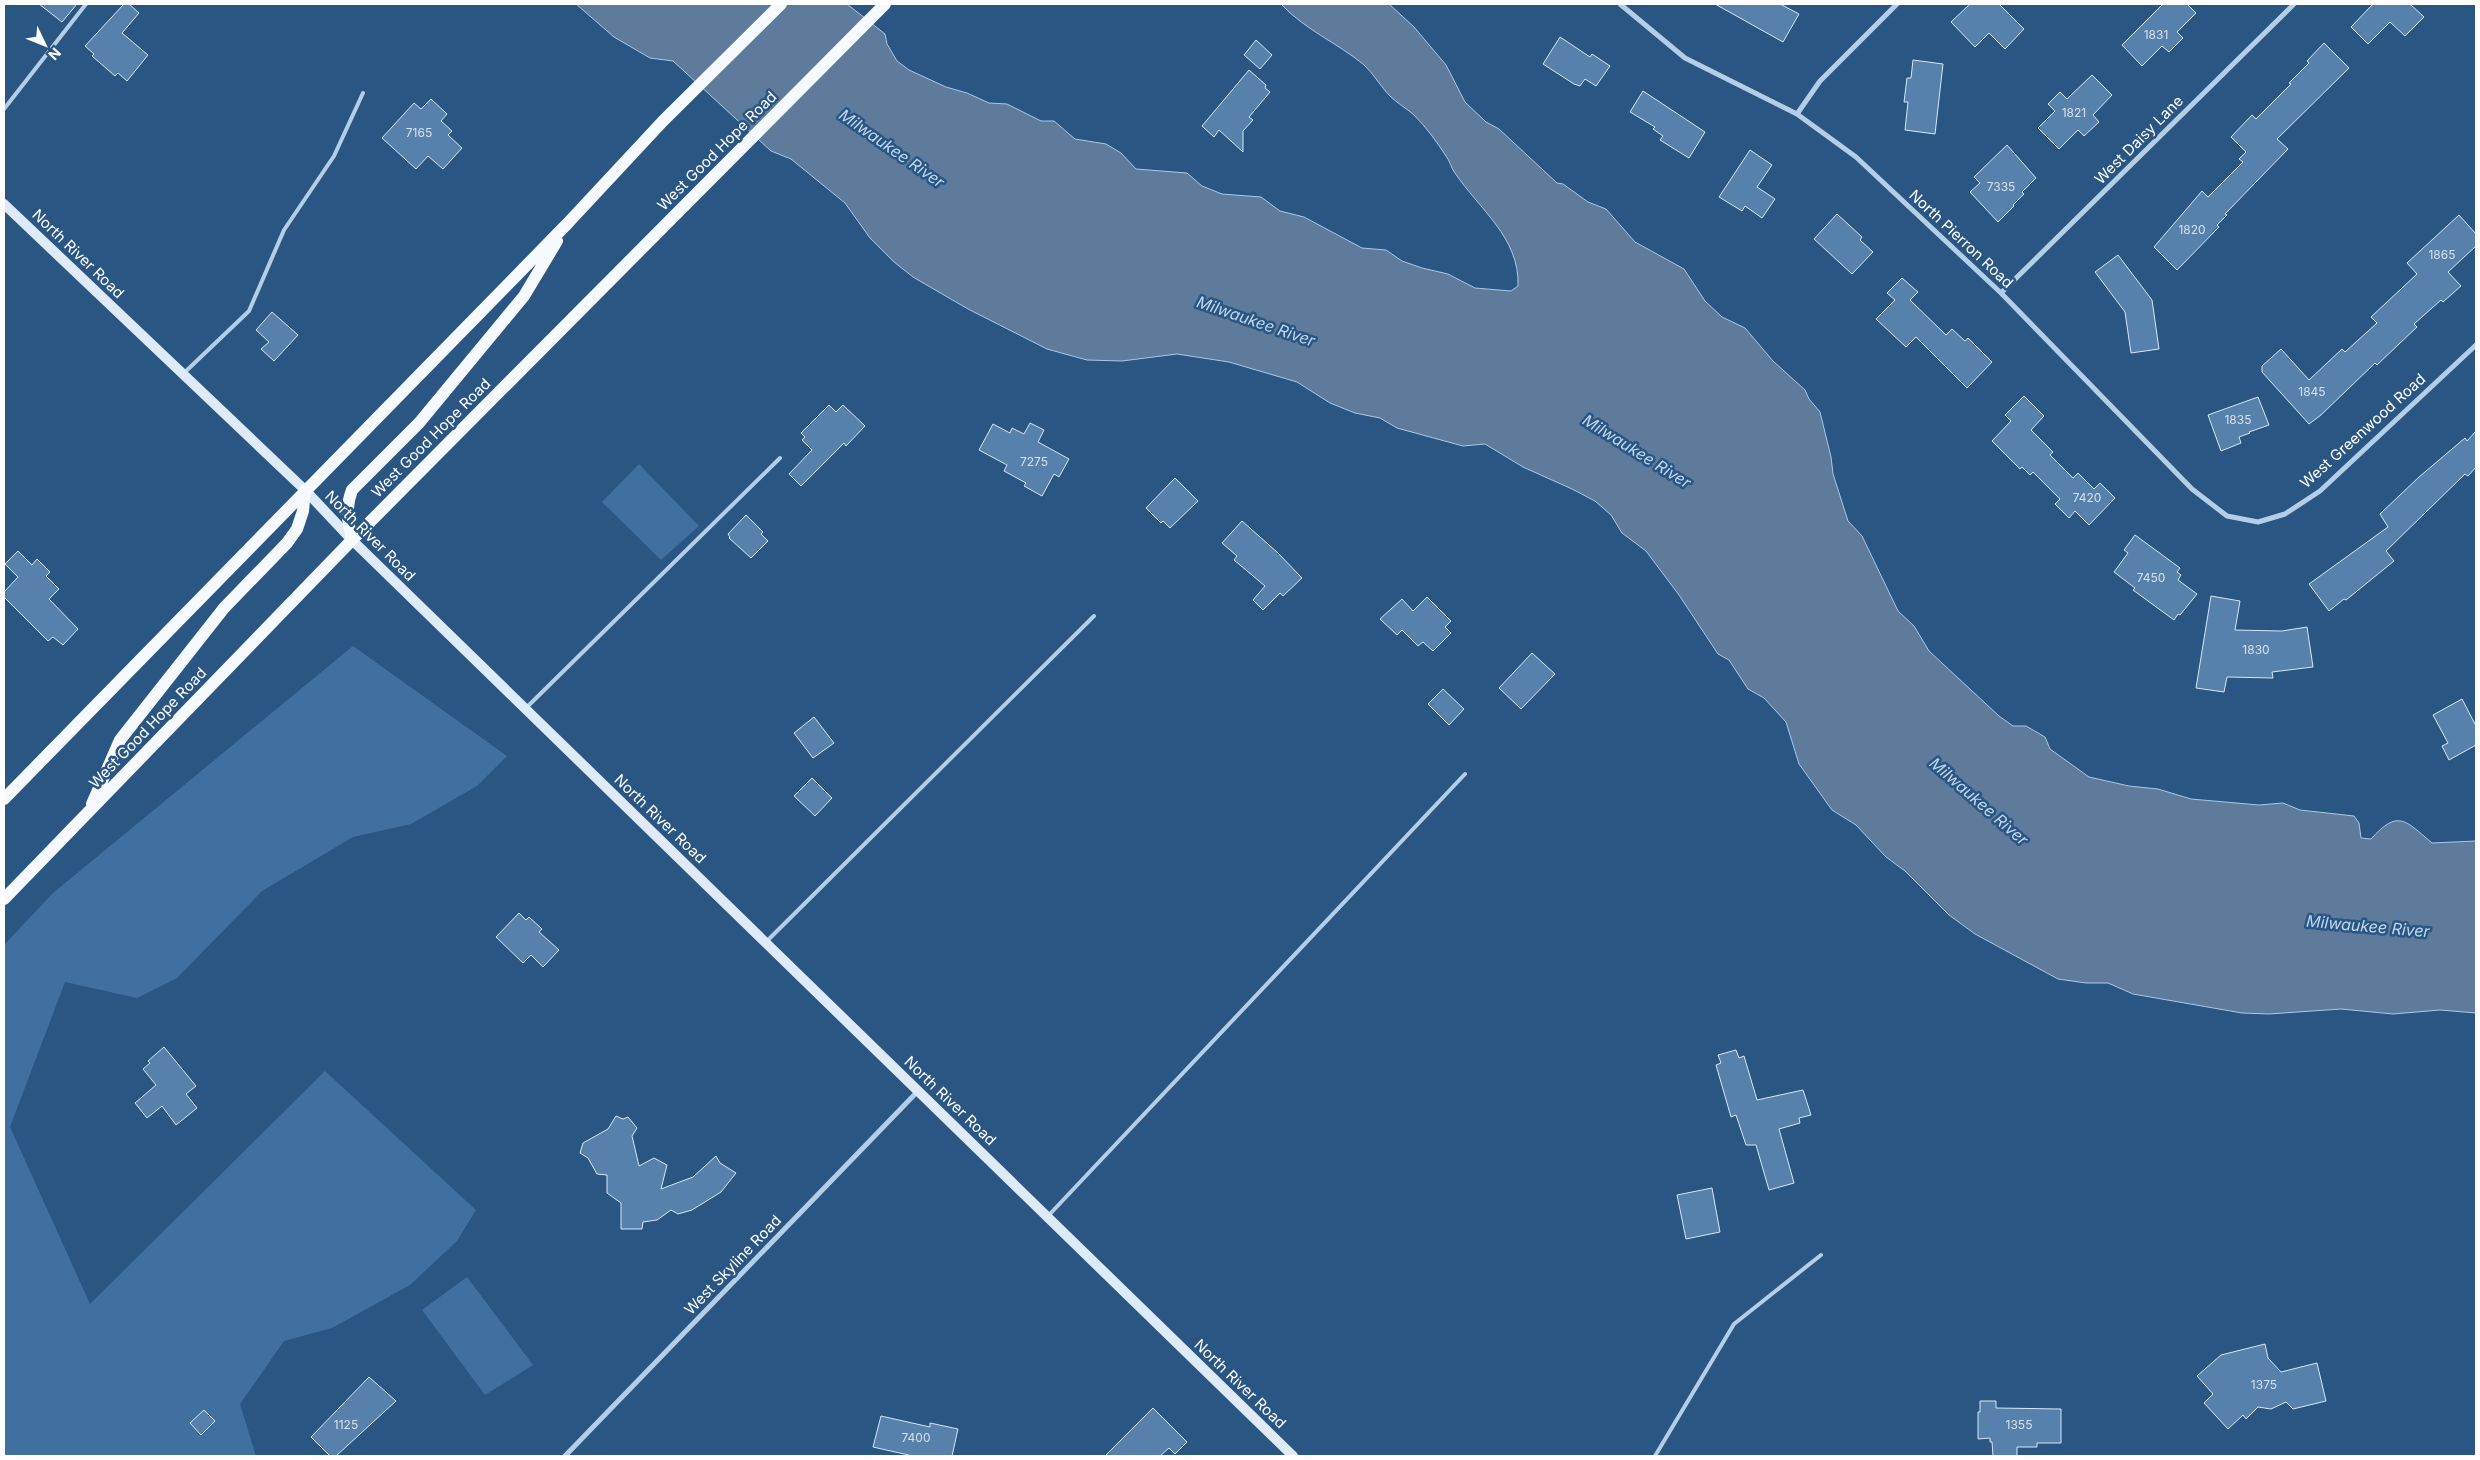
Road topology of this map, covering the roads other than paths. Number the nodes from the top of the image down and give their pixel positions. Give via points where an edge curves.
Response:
1 (86, 4) edge
2 (780, 4) edge
3 (885, 4) edge
4 (1620, 4) edge
5 (1897, 4) edge
6 (2294, 4) edge
7 (363, 93) dead end
8 (4, 108) edge
9 (1797, 114) junction
10 (4, 204) edge
11 (567, 224) junction
12 (2001, 293) junction
13 (2476, 345) edge
14 (183, 374) junction
15 (780, 458) dead end
16 (305, 490) junction
17 (2258, 522) joint
18 (352, 540) junction
19 (1094, 616) dead end
20 (525, 709) junction
21 (1466, 774) dead end
22 (4, 800) edge
23 (88, 812) junction
24 (4, 899) edge
25 (766, 943) junction
26 (918, 1092) junction
27 (1048, 1217) junction
28 (1821, 1255) dead end
29 (565, 1456) edge
30 (1293, 1456) edge
31 (1655, 1456) edge

1 - 8 lane
2 - 11 main road via 663,121
3 - 18 main road, West Good Hope Road
4 - 9 street, North Pierron Road via 1685,58
5 - 9 street via 1820,81
6 - 12 street, West Daisy Lane
7 - 14 lane via 334,156 284,230 249,311
9 - 12 street, North Pierron Road via 1856,157
10 - 14 street, North River Road
11 - 16 main road
11 - 18 main road via 524,296 419,423 352,490 347,504
12 - 17 street, North Pierron Road via 2192,489 2227,516
13 - 17 street, West Greenwood Road via 2320,491 2285,514
14 - 16 street, North River Road
15 - 20 lane
16 - 18 street, North River Road
16 - 22 main road
16 - 23 main road via 297,529 287,544 224,608 120,740
18 - 20 street, North River Road
18 - 23 main road, West Good Hope Road
19 - 25 lane
20 - 25 street, North River Road
21 - 27 lane
23 - 24 main road, West Good Hope Road
25 - 26 street, North River Road
26 - 27 street, North River Road
26 - 29 street, West Skyline Road
27 - 30 street, North River Road
28 - 31 lane via 1734,1324

